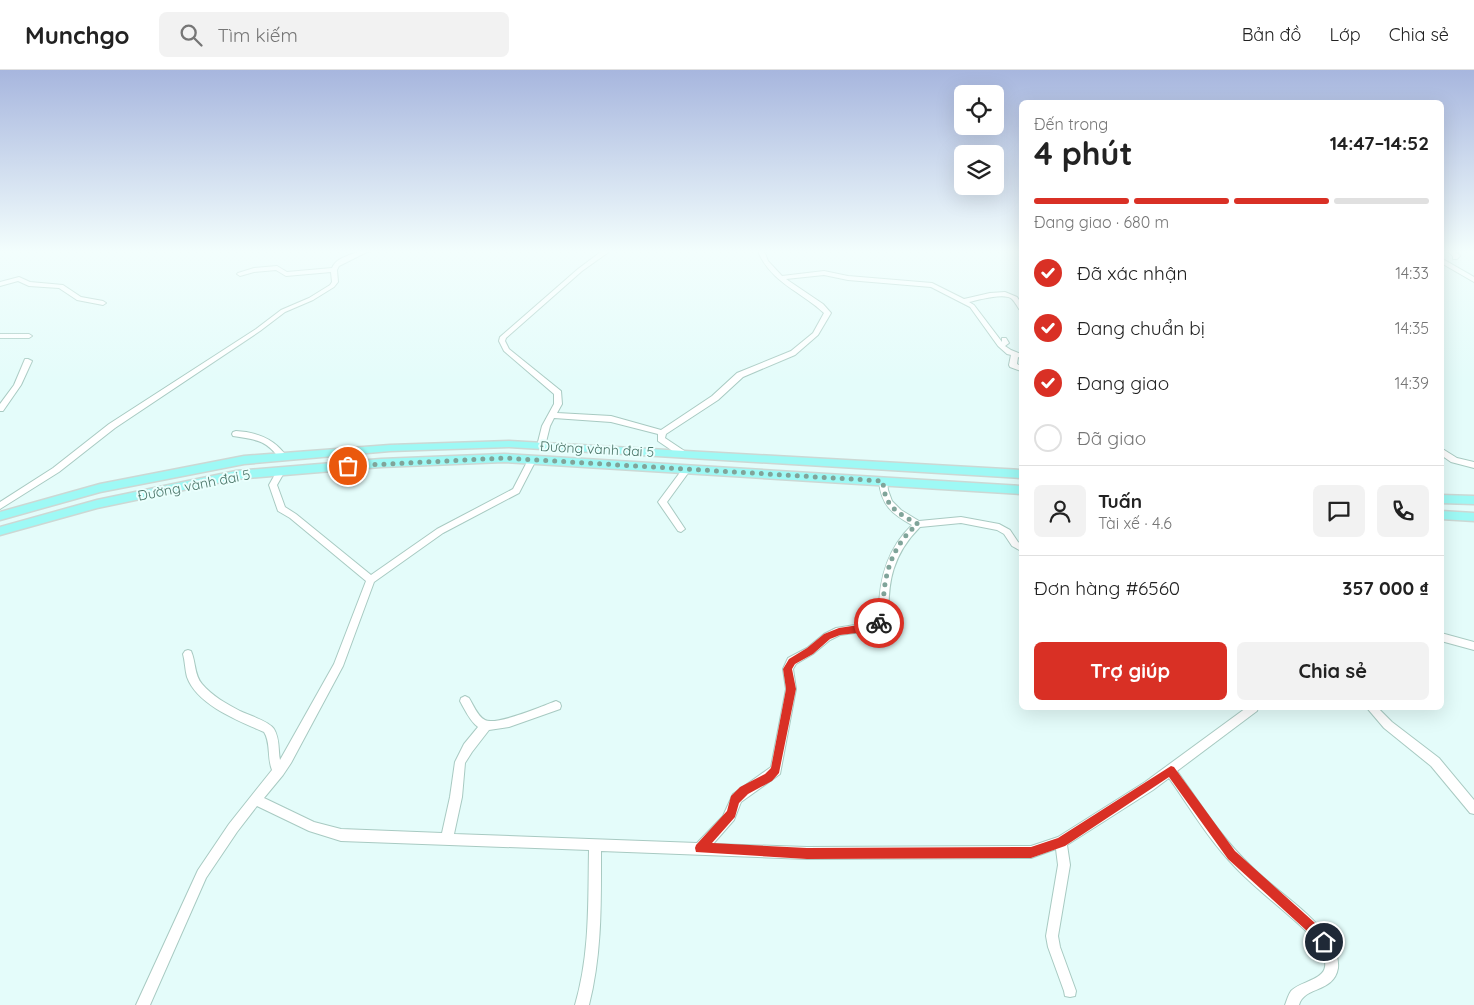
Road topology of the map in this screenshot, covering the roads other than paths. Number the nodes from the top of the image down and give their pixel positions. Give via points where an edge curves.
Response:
1 (74, 295) edge
2 (318, 295) edge
3 (552, 295) edge
4 (807, 295) edge
5 (952, 295) edge
6 (964, 301) junction
7 (103, 303) dead end
8 (1019, 305) edge
9 (0, 336) edge
10 (29, 336) dead end
11 (1018, 355) edge
12 (28, 361) dead end
13 (1019, 369) edge
14 (0, 409) edge
15 (552, 415) junction
16 (662, 433) junction
17 (236, 434) dead end
18 (540, 446) junction
19 (1444, 453) edge
20 (683, 454) junction
21 (283, 457) junction
22 (532, 460) junction
23 (1474, 465) edge
24 (687, 469) junction
25 (281, 472) junction
26 (1019, 474) edge
27 (883, 481) junction
28 (1019, 490) edge
29 (1444, 498) edge
30 (1474, 500) edge
31 (0, 506) edge
32 (1444, 515) edge
33 (0, 516) edge
34 (1474, 517) edge
35 (918, 524) junction
36 (681, 529) dead end
37 (0, 531) edge
38 (1019, 547) edge
39 (372, 580) junction
40 (1444, 638) edge
41 (1474, 646) edge
42 (188, 654) dead end
43 (465, 701) dead end
44 (556, 706) dead end
45 (1250, 710) edge
46 (1374, 710) edge
47 (486, 726) junction
48 (279, 771) junction
49 (1171, 771) junction
50 (256, 800) junction
51 (1474, 809) edge
52 (447, 838) junction
53 (1061, 842) junction
54 (596, 844) junction
55 (700, 848) junction
56 (1070, 991) dead end
57 (143, 1005) edge
58 (582, 1005) edge
59 (1292, 1005) edge

1 - 7 street
2 - 31 street via 283,311
3 - 15 street via 502,341 506,350 558,393 558,404
4 - 16 street via 828,312 816,334 786,356 740,374 715,398
5 - 6 street
6 - 8 street via 1010,296
6 - 11 street
9 - 10 street
11 - 13 street via 1013,365
12 - 14 street via 17,385
15 - 16 street via 611,419
15 - 18 street
16 - 20 street via 662,440
17 - 21 street via 258,436
18 - 20 main road, Đường vành đai 5
18 - 21 main road, Đường vành đai 5 via 390,448
19 - 23 street via 1457,461
20 - 26 main road, Đường vành đai 5
21 - 33 main road, Đường vành đai 5 via 244,460 100,488
22 - 24 main road, Đường vành đai 5
22 - 25 main road, Đường vành đai 5 via 504,458 381,463
22 - 39 street via 516,491 440,531
24 - 27 main road, Đường vành đai 5
24 - 36 street via 662,502
25 - 37 main road, Đường vành đai 5 via 236,475 97,504
25 - 39 street via 272,485 281,509
27 - 28 main road, Đường vành đai 5
27 - 35 street via 886,501
29 - 30 main road
32 - 34 main road
35 - 38 street via 961,520 999,527
35 - 55 street via 908,532 895,552 885,580 884,619 876,626 827,636 792,661 788,669 791,689 776,770 734,800 731,814
39 - 48 street via 342,657
40 - 41 street
42 - 48 street via 192,677 211,700 272,733 273,763
43 - 47 street
44 - 47 street
45 - 49 street
46 - 51 street via 1435,762
47 - 52 street via 460,762
48 - 50 street
49 - 53 street
49 - 59 street via 1232,855 1324,942 1330,957 1330,972 1323,982 1299,992
50 - 52 street via 313,827 342,835
50 - 57 street via 202,874
52 - 54 street
53 - 55 street via 1016,854 807,853
53 - 56 street via 1064,865 1052,936
54 - 55 street
54 - 58 street via 590,974

